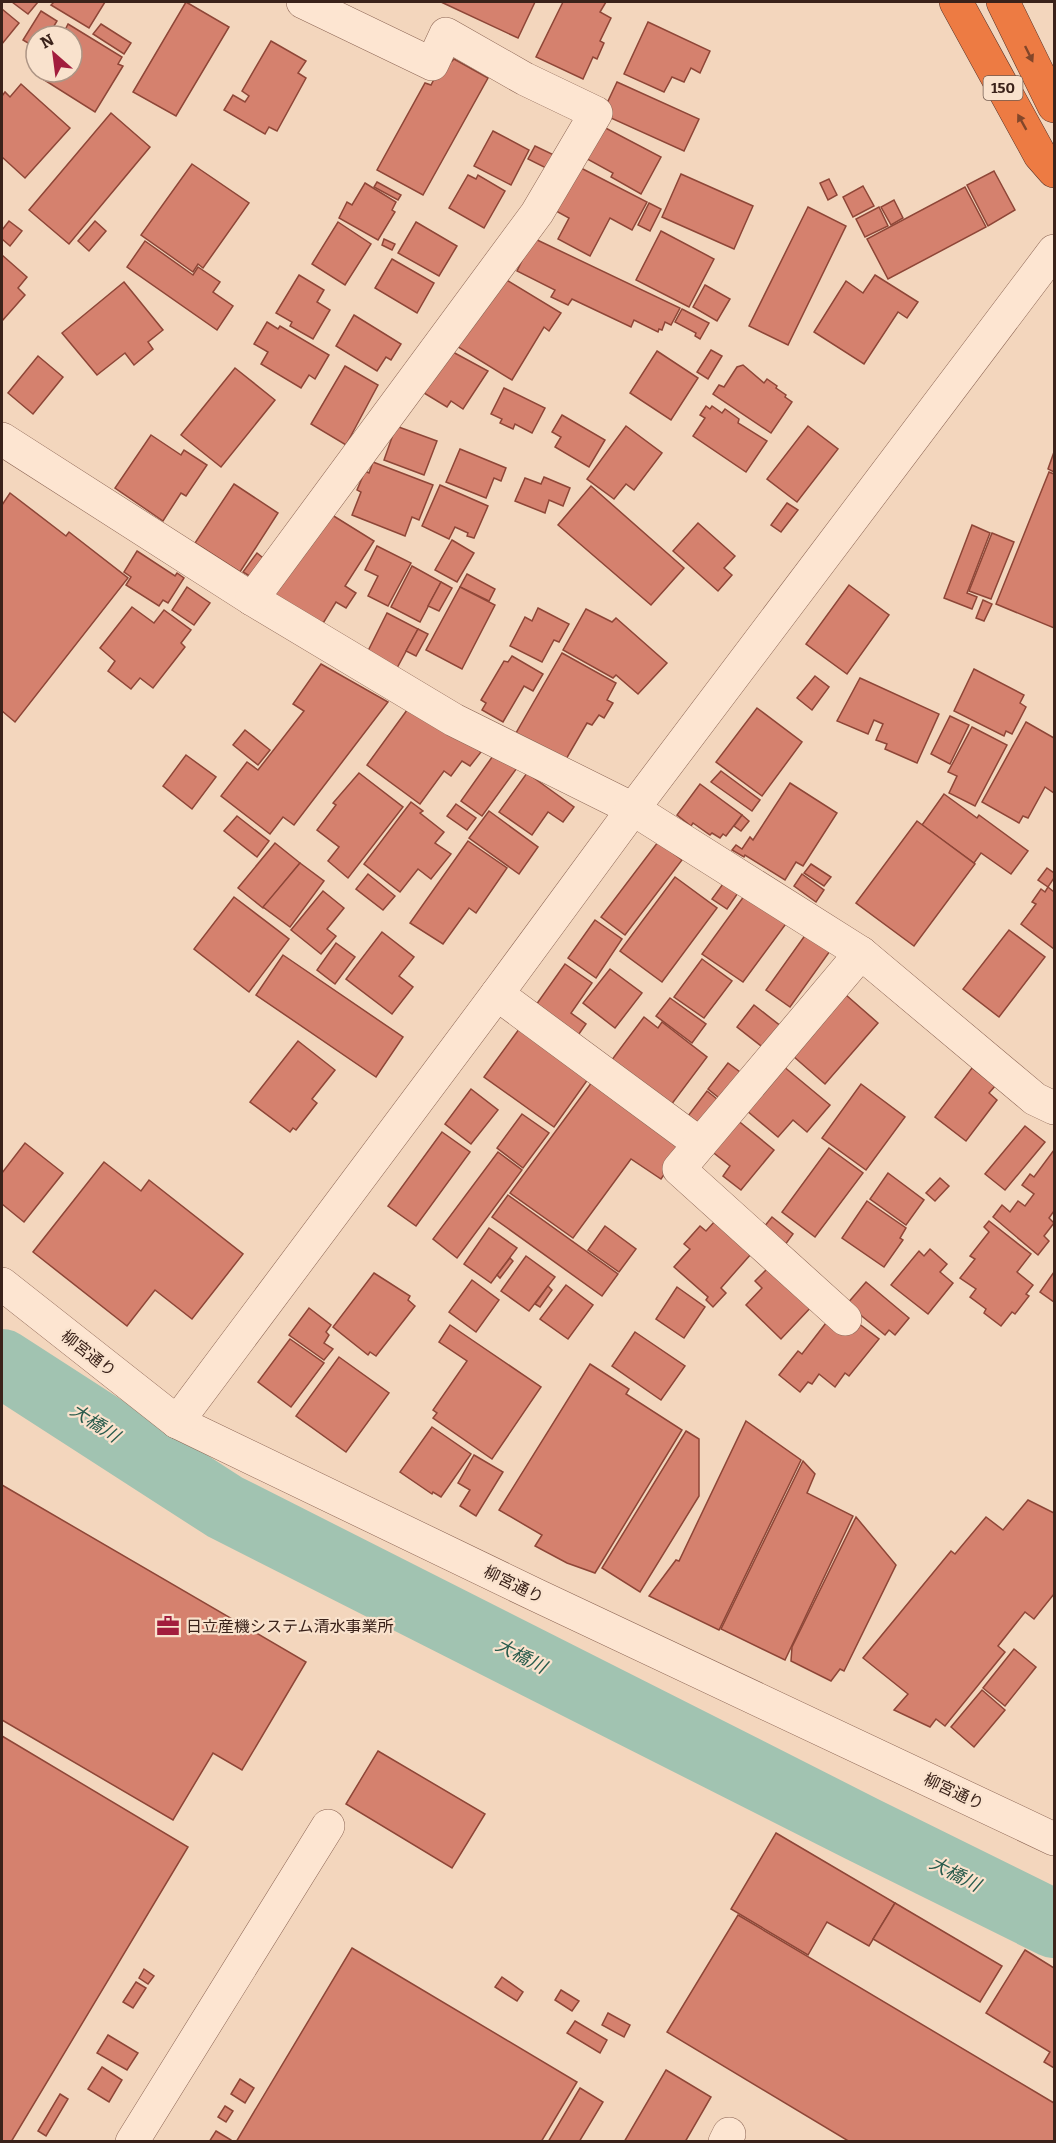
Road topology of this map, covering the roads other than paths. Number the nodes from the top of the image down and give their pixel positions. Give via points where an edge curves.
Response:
1 (303, 2) edge
2 (956, 2) edge
3 (1003, 2) edge
4 (1054, 106) edge
5 (1054, 171) edge
6 (1054, 251) edge
7 (2, 440) edge
8 (252, 598) junction
9 (633, 809) junction
10 (861, 953) junction
11 (497, 994) junction
12 (1054, 1108) edge
13 (699, 1144) junction
14 (2, 1284) edge
15 (845, 1319) dead end
16 (177, 1422) junction
17 (328, 1826) dead end
18 (1054, 1839) edge
19 (132, 2142) edge

1 - 8 street via 432,64 446,34 525,79 596,112 537,213
5 -> 2 highway, 150 via 1040,155
3 -> 4 highway, 150
6 - 9 street
7 - 8 street
8 - 9 street via 454,720
9 - 10 street
9 - 11 street
10 - 12 street via 1035,1099
10 - 13 street
11 - 13 street
11 - 16 street
13 - 15 street via 679,1168
14 - 16 street, 柳宮通り
16 - 18 street, 柳宮通り
17 - 19 street

